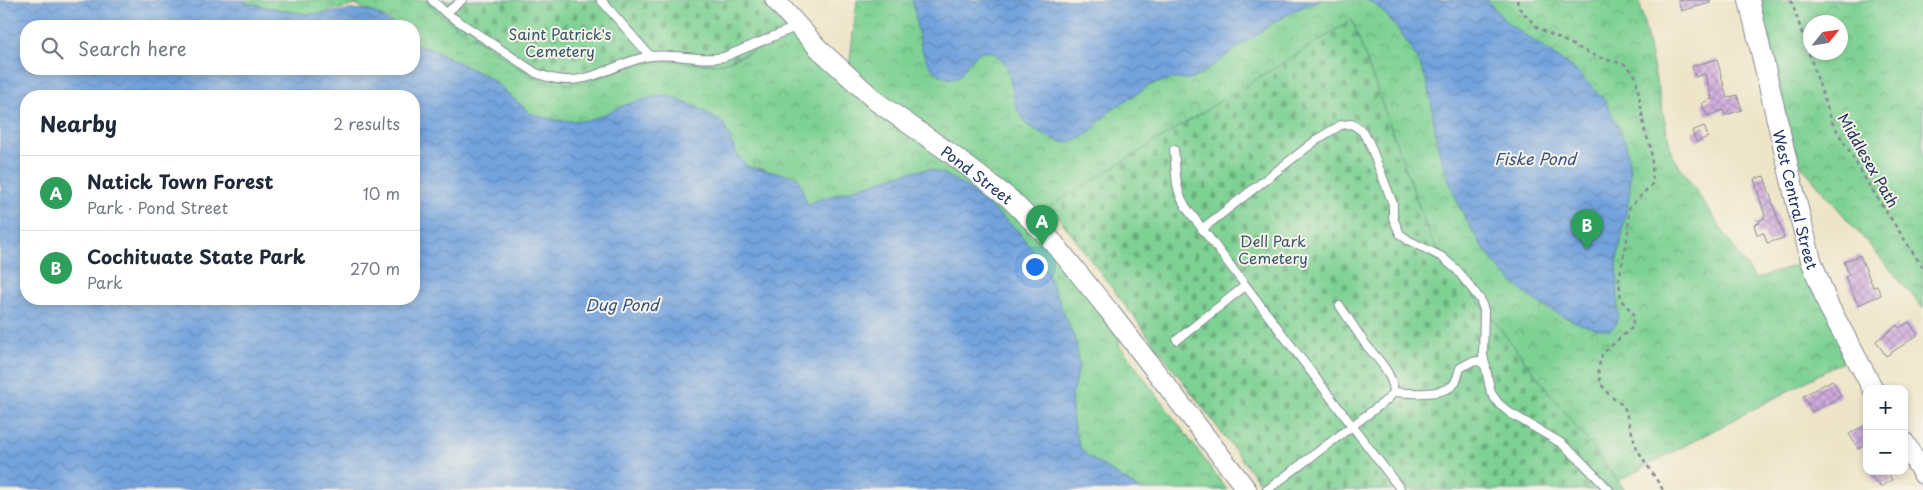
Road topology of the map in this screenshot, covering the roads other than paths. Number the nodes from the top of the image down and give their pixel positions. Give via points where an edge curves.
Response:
1 (432, 0) edge
2 (462, 0) edge
3 (601, 0) edge
4 (775, 0) edge
5 (1749, 0) edge
6 (446, 13) junction
7 (798, 26) junction
8 (650, 56) junction
9 (1174, 150) dead end
10 (1202, 229) junction
11 (1245, 286) junction
12 (1340, 306) dead end
13 (1177, 340) dead end
14 (1486, 366) junction
15 (1871, 385) edge
16 (1394, 392) junction
17 (1353, 426) junction
18 (1908, 449) edge
19 (1923, 474) edge
20 (1247, 490) edge
21 (1268, 490) edge
22 (1402, 490) edge
23 (1609, 490) edge

1 - 6 lane
2 - 6 lane
3 - 8 lane
4 - 7 street, Pond Street
5 - 15 main road, West Central Street via 1811,260 1828,305
6 - 8 lane via 536,74 550,78 583,79 627,61
7 - 8 lane via 724,57
7 - 20 street, Pond Street via 877,102 1009,198 1052,242 1104,304
9 - 10 lane via 1179,198
10 - 11 lane
10 - 14 lane via 1319,138 1341,125 1352,124 1369,142 1393,204 1393,218 1400,234 1442,257 1480,299 1484,310 1482,341
11 - 13 lane
11 - 17 lane
12 - 16 lane via 1387,371
14 - 16 lane via 1480,361 1460,368 1452,386 1442,390 1420,394
14 - 23 lane via 1491,392 1499,404 1561,443
16 - 17 lane
17 - 21 lane
17 - 22 lane
18 - 19 main road

